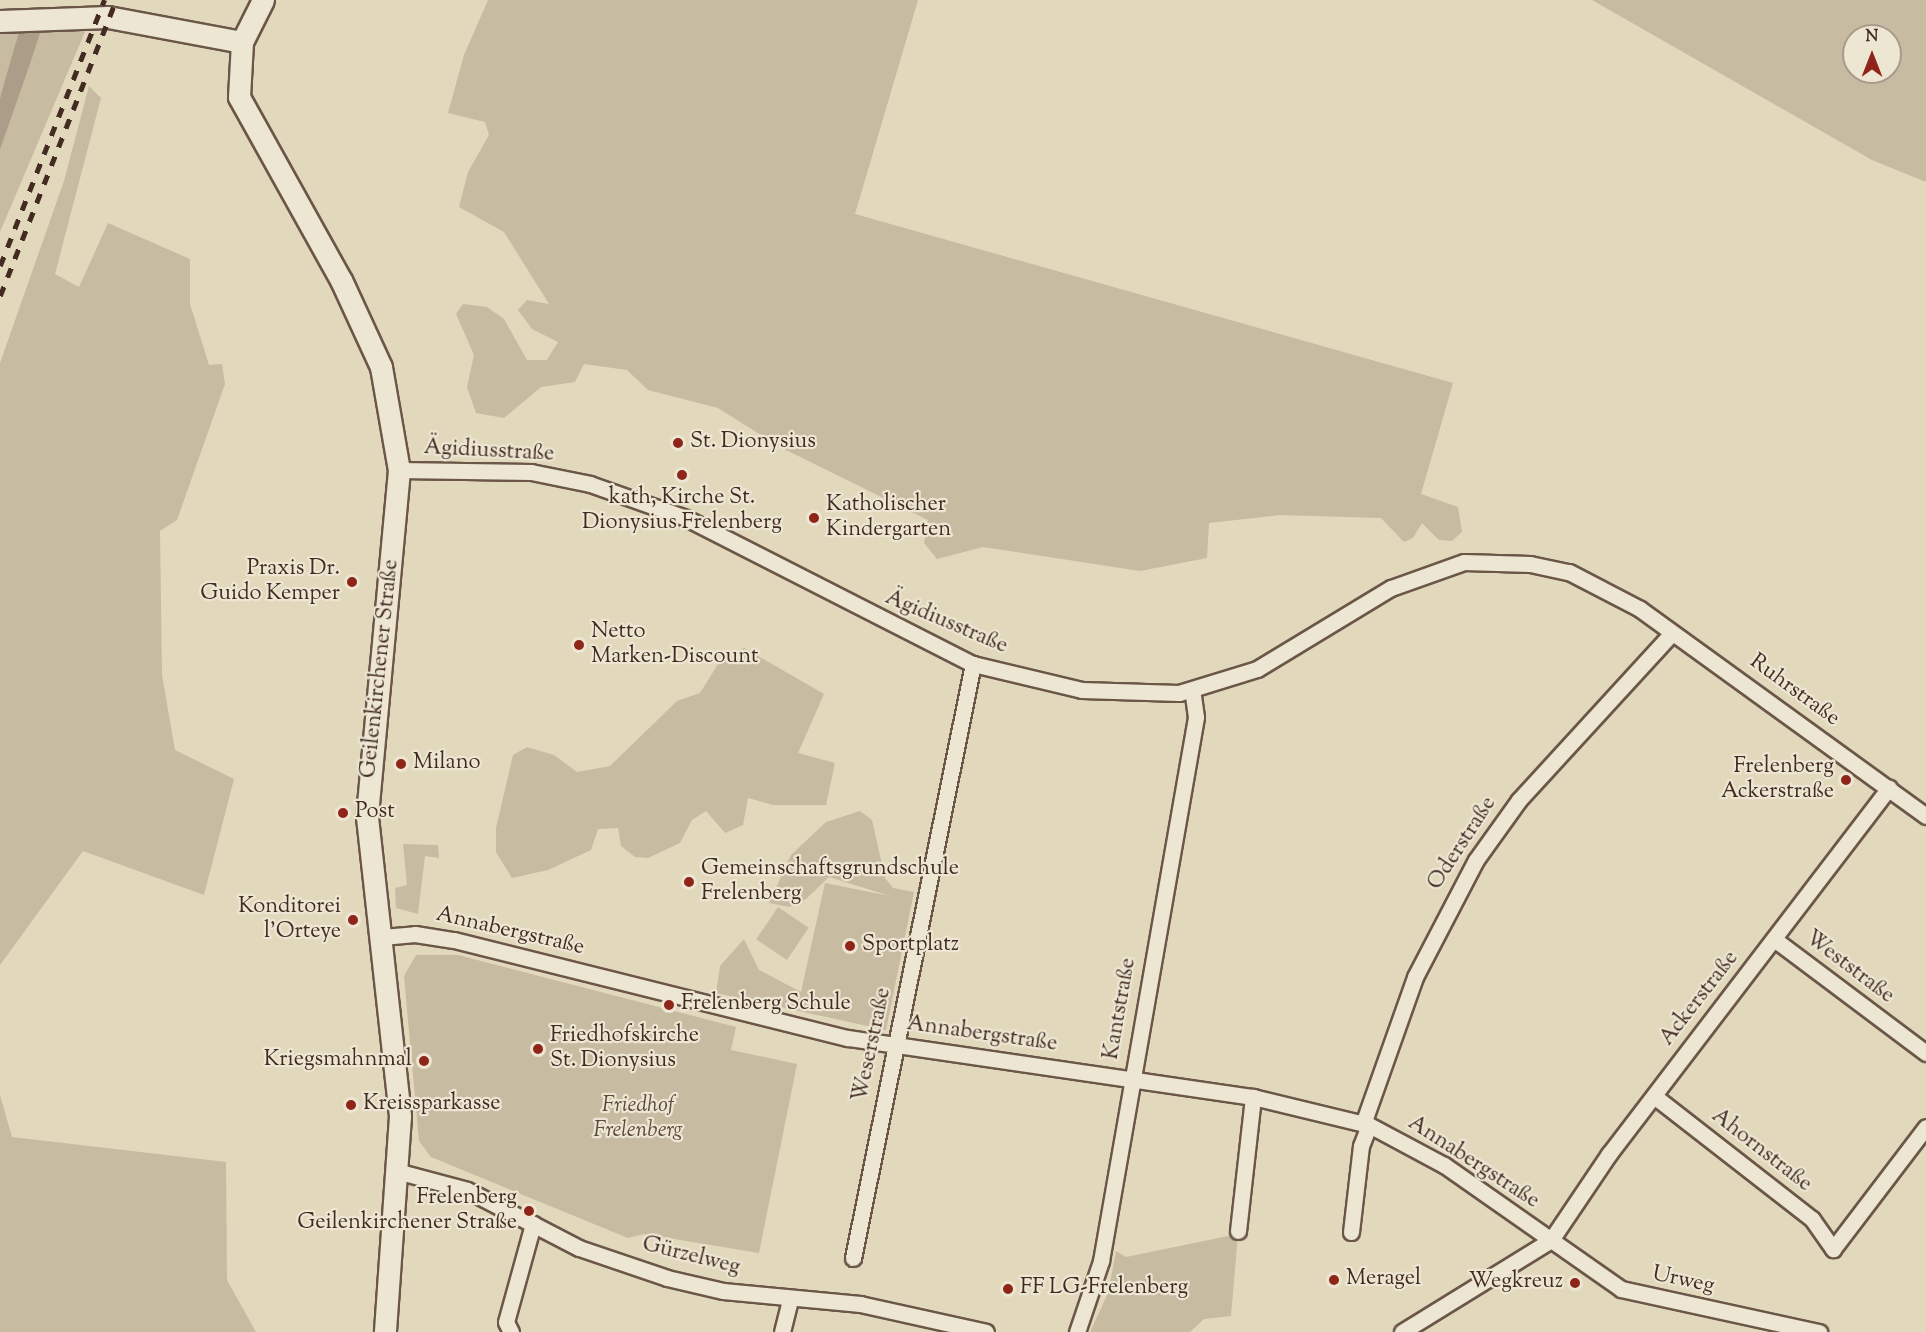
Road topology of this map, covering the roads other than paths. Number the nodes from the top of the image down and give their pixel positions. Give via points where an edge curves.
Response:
1 (264, 0) edge
2 (0, 21) edge
3 (242, 42) junction
4 (399, 470) junction
5 (1672, 633) junction
6 (973, 664) junction
7 (1192, 690) junction
8 (1889, 788) junction
9 (1926, 816) edge
10 (382, 937) junction
11 (1774, 939) junction
12 (896, 1046) junction
13 (1926, 1053) edge
14 (1132, 1079) junction
15 (1654, 1096) junction
16 (1253, 1097) junction
17 (1366, 1125) junction
18 (1926, 1127) edge
19 (400, 1172) junction
20 (533, 1224) junction
21 (1239, 1231) dead end
22 (1351, 1232) dead end
23 (1551, 1240) junction
24 (853, 1258) dead end
25 (790, 1299) junction
26 (1783, 1329) edge
27 (385, 1332) edge
28 (511, 1332) edge
29 (783, 1332) edge
30 (986, 1332) edge
31 (1077, 1332) edge
32 (1402, 1332) edge
33 (1819, 1332) edge

1 - 3 main road, Geilenkirchener Straße
2 - 3 main road via 108,16
3 - 4 main road, Geilenkirchener Straße via 239,97 368,337 392,413
4 - 6 street, Ägidiusstraße via 531,472 613,491 686,518
4 - 10 main road, Geilenkirchener Straße via 367,817
5 - 7 street, Ägidiusstraße via 1569,572 1530,564 1464,562 1391,588 1257,669
5 - 8 street, Ruhrstraße
5 - 17 street, Oderstraße via 1520,800 1476,860 1414,977
6 - 7 street, Ägidiusstraße via 1082,690
6 - 12 street, Weserstraße
7 - 14 street, Kantstraße via 1196,717
8 - 9 street, Ruhrstraße
8 - 11 street, Ackerstraße
10 - 12 street, Annabergstraße via 415,934 454,940 746,1017
10 - 19 main road, Geilenkirchener Straße via 397,1054
11 - 13 street, Weststraße
11 - 15 street, Ackerstraße
12 - 14 street, Annabergstraße
12 - 24 street, Weserstraße
14 - 16 street, Annabergstraße
14 - 31 street, Kantstraße via 1096,1284
15 - 18 street, Ahornstraße via 1812,1219 1833,1249
15 - 23 street, Ackerstraße
16 - 17 street, Annabergstraße
16 - 21 street
17 - 22 street, Oderstraße
17 - 23 street, Annabergstraße via 1443,1165
19 - 20 street, Gürzelweg via 466,1190
19 - 27 main road, Geilenkirchener Straße
20 - 25 street, Gürzelweg via 579,1248 667,1278
20 - 28 street via 506,1323
23 - 26 street, Urweg via 1621,1289
23 - 32 street
25 - 29 street
25 - 30 street, Gürzelweg via 860,1304
26 - 33 street, Urweg

